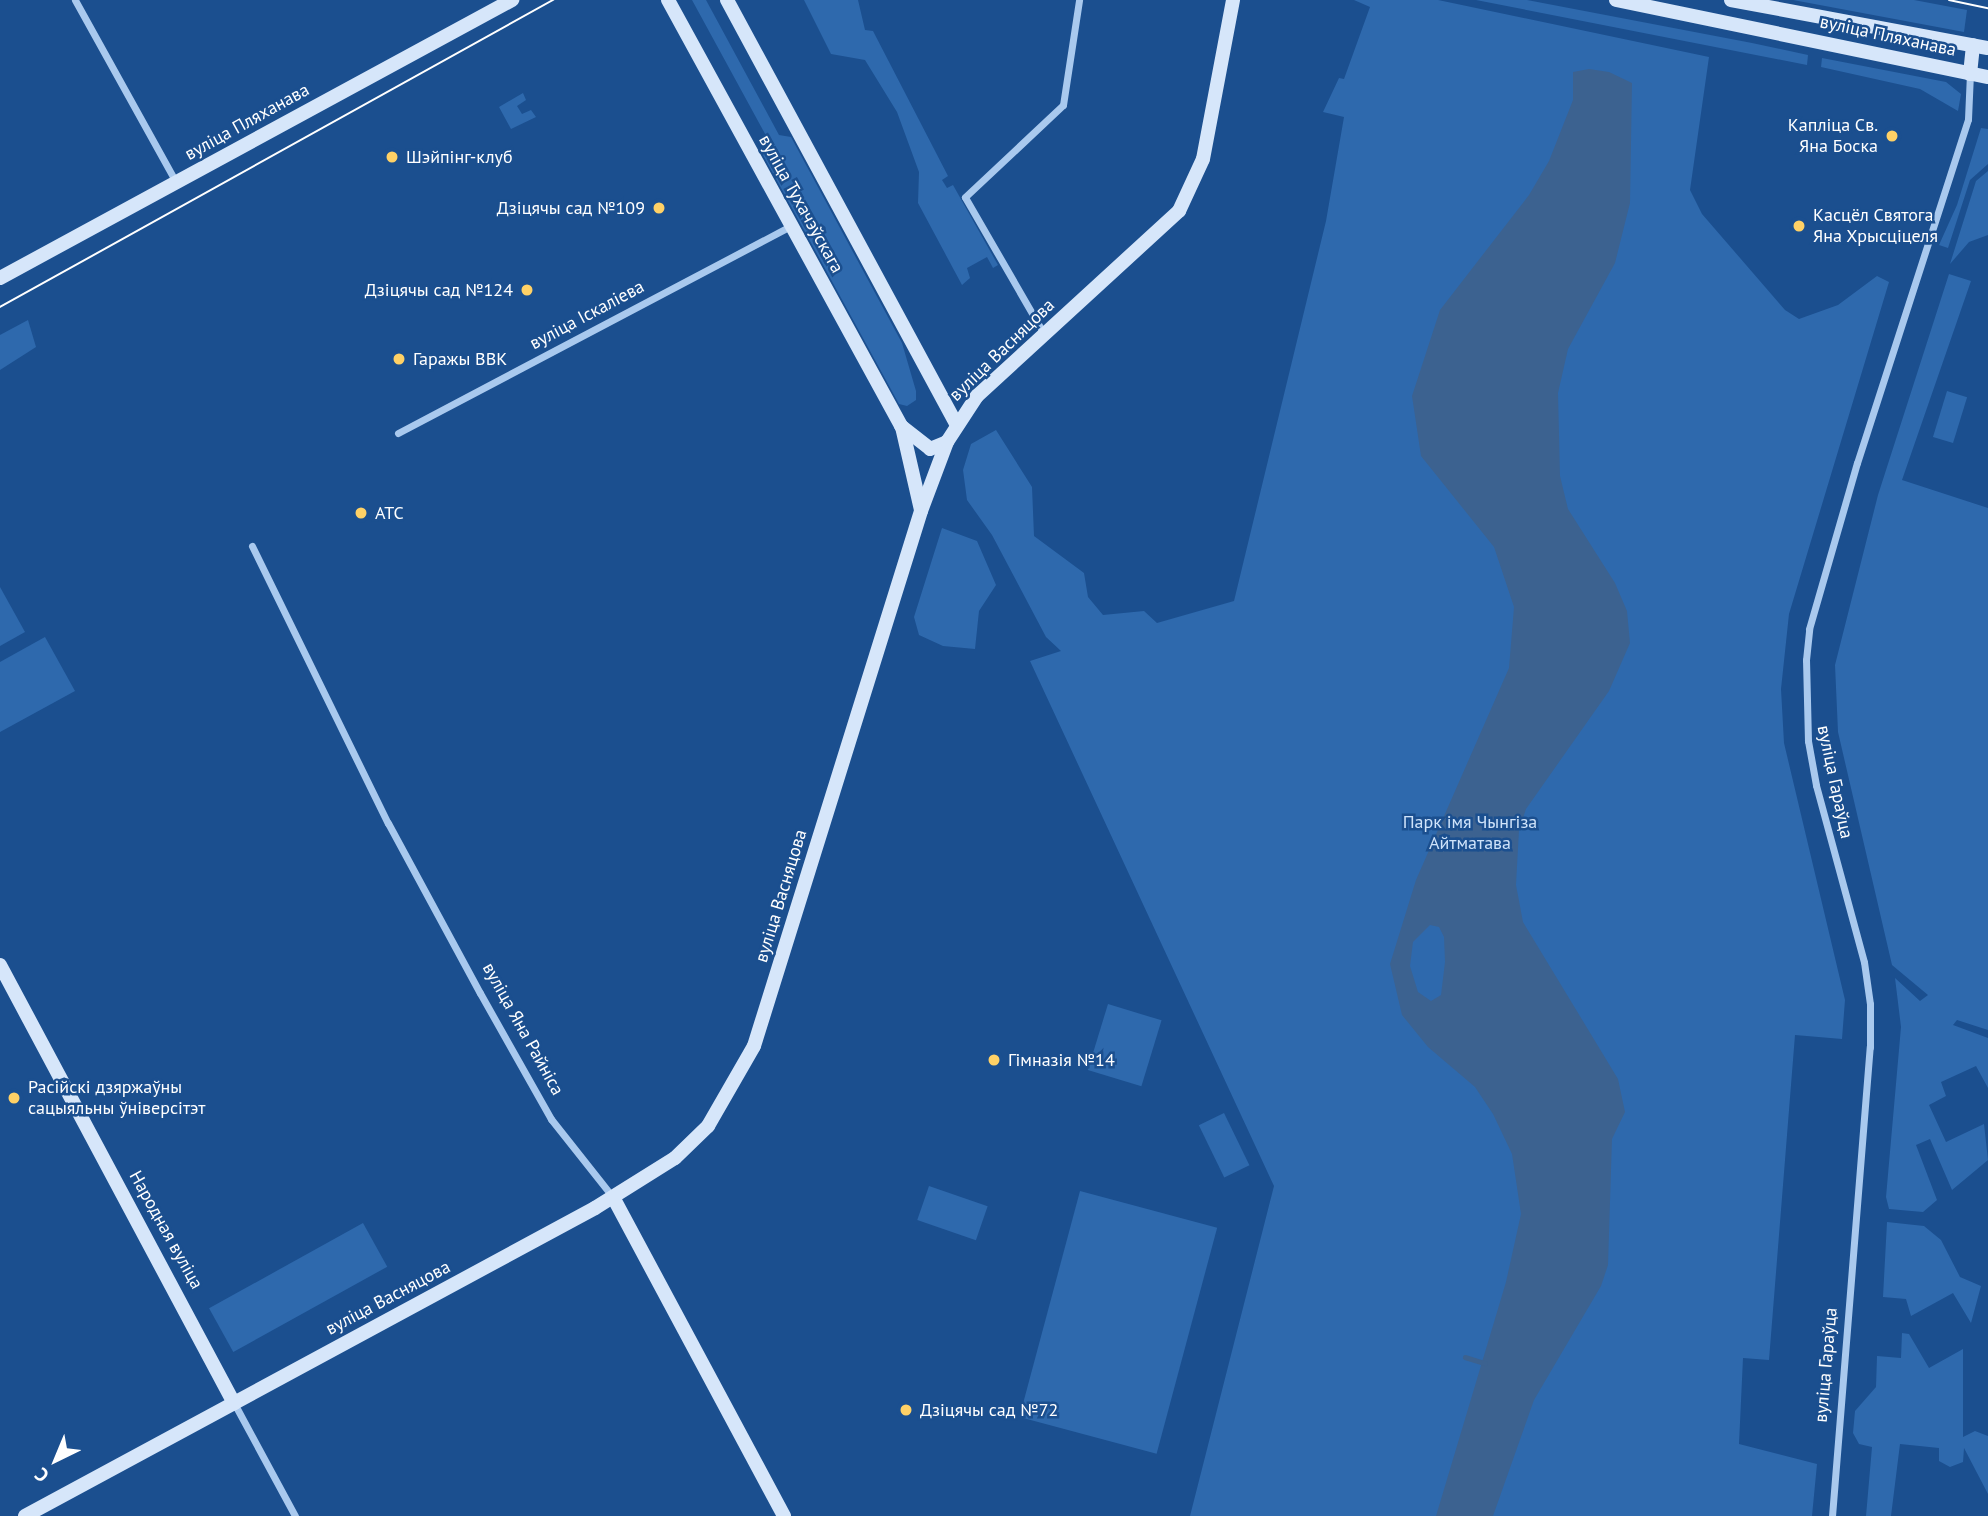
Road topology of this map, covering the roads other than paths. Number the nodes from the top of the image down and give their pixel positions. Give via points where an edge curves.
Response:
1 (75, 0) edge
2 (512, 0) edge
3 (668, 0) edge
4 (727, 0) edge
5 (1079, 0) edge
6 (1233, 0) edge
7 (1616, 0) edge
8 (1731, 0) edge
9 (1981, 47) edge
10 (1970, 74) junction
11 (1988, 76) edge
12 (176, 183) junction
13 (791, 226) junction
14 (0, 278) edge
15 (1044, 334) junction
16 (956, 423) junction
17 (901, 426) junction
18 (398, 433) dead end
19 (947, 442) junction
20 (921, 511) junction
21 (252, 547) dead end
22 (0, 965) edge
23 (613, 1197) junction
24 (234, 1403) junction
25 (25, 1516) edge
26 (295, 1516) edge
27 (784, 1516) edge
28 (1832, 1516) edge

1 - 12 street
2 - 12 street, вуліца Пляханава
3 - 13 street, вуліца Тухачэўскага
4 - 16 street, вуліца Тухачэўскага
5 - 15 street via 1063,105 965,197
6 - 15 street, вуліца Васняцова via 1203,159 1190,193 1165,226
7 - 10 street, вуліца Пляханава
8 - 9 street, вуліца Пляханава
9 - 10 street
10 - 11 street, вуліца Пляханава
10 - 28 street, вуліца Гараўца via 1968,119 1857,463 1809,629 1806,660 1810,752 1864,962 1870,1004
12 - 14 street, вуліца Пляханава
13 - 17 street, вуліца Тухачэўскага
13 - 18 street, вуліца Іскаліева
15 - 16 street, вуліца Васняцова via 977,396
16 - 19 street, вуліца Васняцова
17 - 19 street, вуліца Тухачэўскага via 930,449
17 - 20 street, вуліца Тухачэўскага
19 - 20 street, вуліца Васняцова
20 - 23 street, вуліца Васняцова via 754,1046 722,1106 691,1144
21 - 23 street, вуліца Яна Райніса via 388,823 480,993 551,1119
22 - 24 street, Народная вуліца
23 - 24 street, вуліца Васняцова
23 - 27 street, вуліца Яна Райніса
24 - 25 street, вуліца Васняцова
24 - 26 street, Народная вуліца

